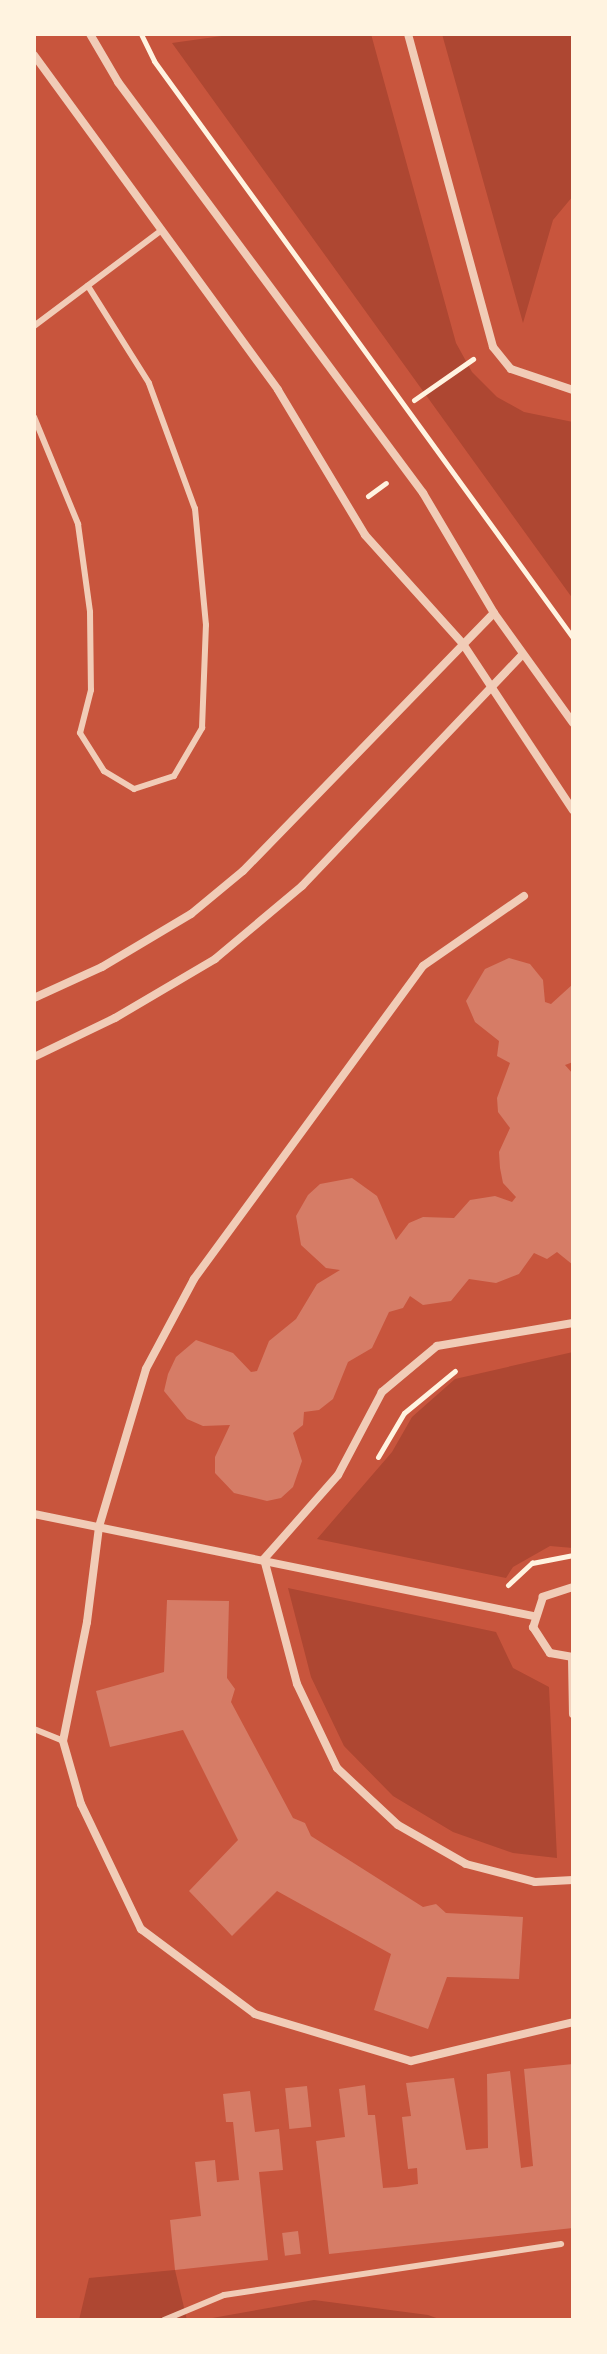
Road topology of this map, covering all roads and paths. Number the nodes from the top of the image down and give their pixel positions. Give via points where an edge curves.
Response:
1 (90, 34) edge
2 (141, 34) edge
3 (408, 34) edge
4 (34, 55) edge
5 (162, 230) junction
6 (88, 286) junction
7 (36, 321) edge
8 (473, 359) dead end
9 (573, 390) edge
10 (414, 400) dead end
11 (34, 417) edge
12 (437, 446) junction
13 (405, 470) junction
14 (350, 510) junction
15 (494, 613) junction
16 (573, 638) edge
17 (463, 644) junction
18 (523, 654) junction
19 (492, 684) junction
20 (573, 723) edge
21 (573, 810) edge
22 (524, 896) dead end
23 (34, 998) edge
24 (34, 1057) edge
25 (573, 1323) edge
26 (465, 1368) dead end
27 (367, 1470) dead end
28 (34, 1514) edge
29 (99, 1527) junction
30 (573, 1555) edge
31 (264, 1559) junction
32 (495, 1583) dead end
33 (573, 1587) edge
34 (533, 1616) junction
35 (572, 1658) edge
36 (573, 1714) edge
37 (34, 1729) edge
38 (63, 1741) junction
39 (573, 1880) edge
40 (573, 2022) edge
41 (561, 2244) dead end
42 (164, 2320) edge

1 - 13 street via 118,82
2 - 12 path via 154,61
3 - 9 street via 493,347 511,369
4 - 5 street
5 - 6 lane
5 - 14 street via 278,390
6 - 7 lane
6 - 11 lane via 149,383 195,509 206,625 202,728 174,776 134,789 104,771 80,733 91,690 90,612 78,524
8 - 10 path
12 - 13 path
12 - 16 path
13 - 14 path
13 - 15 street
14 - 17 street via 365,535
15 - 17 street
15 - 18 street
17 - 19 street
17 - 23 street via 299,817 191,914 102,967
18 - 19 street
18 - 20 street
19 - 21 street
19 - 24 street via 302,886 215,959 115,1018
22 - 29 street via 423,966 194,1279 146,1369
25 - 31 street via 437,1346 382,1392 338,1475
26 - 27 path via 451,1372 404,1413
28 - 29 street
29 - 31 street
29 - 38 street
30 - 32 path via 532,1563 510,1586
31 - 34 street
31 - 39 street via 297,1684 337,1768 398,1825 466,1864 535,1882
33 - 34 street via 543,1597
34 - 35 street via 542,1646
35 - 36 street
37 - 38 lane
38 - 40 street via 81,1804 141,1929 255,2014 411,2061
41 - 42 lane via 224,2295

